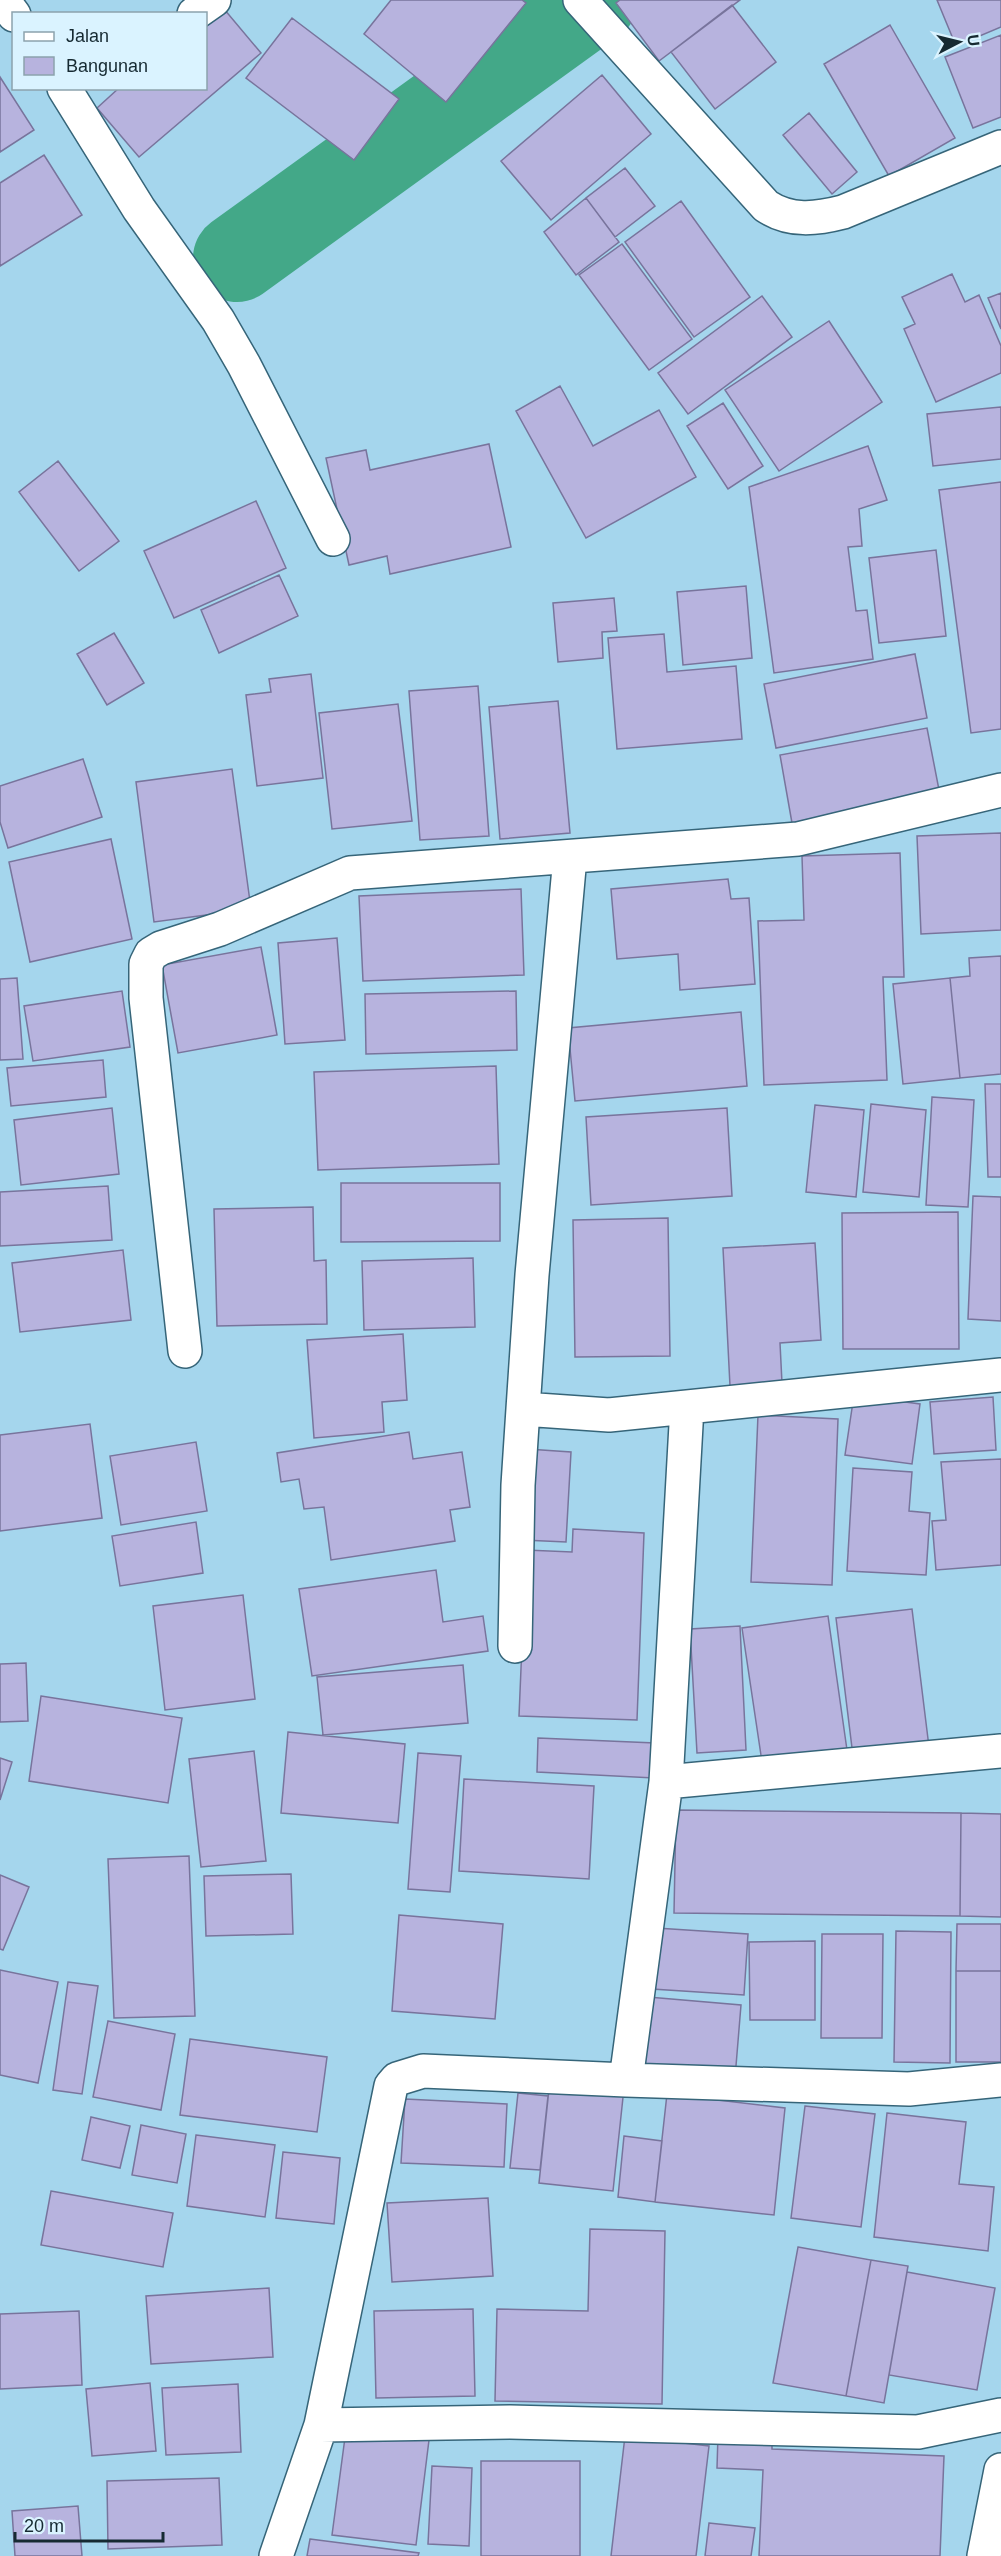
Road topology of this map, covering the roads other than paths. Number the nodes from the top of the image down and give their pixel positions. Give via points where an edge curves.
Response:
1 (3, 0) edge
2 (214, 0) edge
3 (580, 0) edge
4 (12, 12) edge
5 (197, 12) edge
6 (72, 92) edge
7 (1001, 147) edge
8 (333, 539) dead end
9 (1001, 789) edge
10 (570, 857) junction
11 (185, 1351) dead end
12 (1001, 1375) edge
13 (687, 1407) junction
14 (524, 1409) junction
15 (515, 1646) dead end
16 (1001, 1751) edge
17 (666, 1782) junction
18 (626, 2080) junction
19 (1001, 2080) edge
20 (1001, 2415) edge
21 (321, 2425) junction
22 (1001, 2470) edge
23 (276, 2556) edge
24 (984, 2556) edge

1 - 4 street
2 - 5 street
3 - 7 street via 766,206 778,214 802,218 843,212
6 - 8 street via 139,209 218,320 244,364
9 - 10 street via 798,839
10 - 11 street via 350,873 151,954 146,964 146,998
10 - 14 street via 532,1275
12 - 13 street
13 - 14 street via 609,1414
13 - 17 street
14 - 15 street via 518,1485
16 - 17 street
17 - 18 street
18 - 19 street via 909,2089
18 - 21 street via 423,2071 397,2079 391,2086
20 - 21 street via 918,2432 510,2422
21 - 23 street
22 - 24 street

